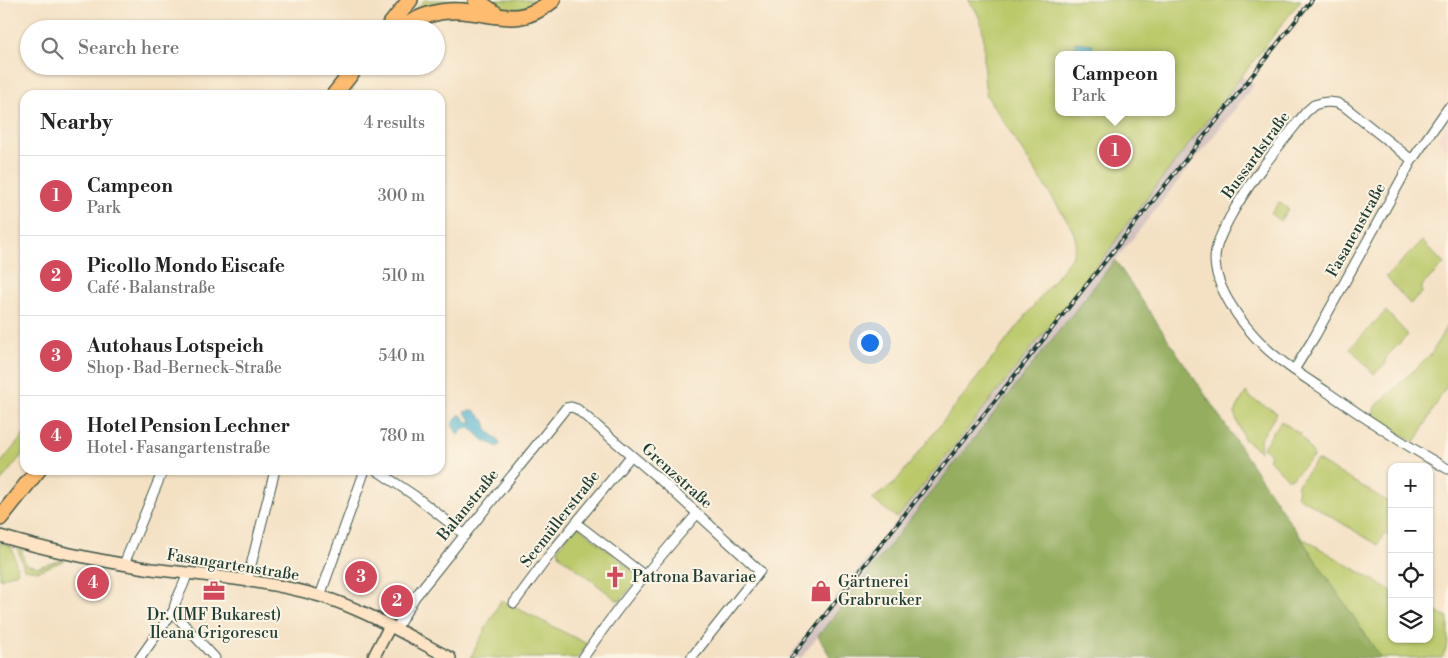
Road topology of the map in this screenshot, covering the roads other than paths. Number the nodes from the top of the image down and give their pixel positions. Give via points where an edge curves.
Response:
1 (396, 0) edge
2 (410, 0) edge
3 (476, 0) edge
4 (553, 0) edge
5 (500, 16) junction
6 (381, 20) edge
7 (394, 20) edge
8 (417, 20) edge
9 (338, 75) edge
10 (350, 75) edge
11 (326, 90) edge
12 (338, 90) edge
13 (1448, 108) edge
14 (1412, 160) junction
15 (1294, 370) junction
16 (571, 407) joint
17 (631, 456) junction
18 (1448, 469) edge
19 (21, 475) edge
20 (34, 475) edge
21 (161, 475) edge
22 (273, 475) edge
23 (363, 475) edge
24 (384, 475) edge
25 (0, 502) edge
26 (697, 514) junction
27 (0, 518) edge
28 (576, 523) junction
29 (465, 535) junction
30 (4, 537) edge
31 (124, 564) junction
32 (187, 573) junction
33 (644, 575) junction
34 (247, 581) junction
35 (320, 596) junction
36 (514, 603) dead end
37 (174, 610) junction
38 (393, 627) junction
39 (140, 658) edge
40 (215, 658) edge
41 (373, 658) edge
42 (450, 658) edge
43 (583, 658) edge
44 (691, 658) edge

1 - 6 highway
2 - 7 highway
3 - 5 highway
4 - 5 highway via 529,15 516,18
5 - 8 highway via 449,10
9 - 11 highway
10 - 12 highway
13 - 14 street, Fasanenstraße
14 - 15 street, Fasanenstraße
14 - 15 street, Bussardstraße via 1345,107 1337,103 1320,103 1306,112 1235,207 1216,250 1215,260 1224,291 1241,321 1267,349
15 - 18 street, Bussardstraße via 1379,428
16 - 17 street, Grenzstraße
16 - 29 street, Balanstraße via 566,408
17 - 26 street, Grenzstraße
17 - 28 street, Seemüllerstraße
19 - 25 highway
20 - 27 highway
21 - 31 street
22 - 34 street
23 - 35 street
24 - 29 street
26 - 33 street
26 - 44 street, Grenzstraße via 760,571
28 - 33 street
28 - 36 street, Seemüllerstraße
29 - 38 street, Balanstraße
30 - 31 street, Fasangartenstraße via 64,554
31 - 32 street, Fasangartenstraße
32 - 34 street, Fasangartenstraße
32 - 37 street
33 - 43 street
34 - 35 street, Fasangartenstraße
35 - 38 street, Fasangartenstraße
37 - 39 street
37 - 40 street
38 - 41 street, Balanstraße
38 - 42 street, Fasangartenstraße

